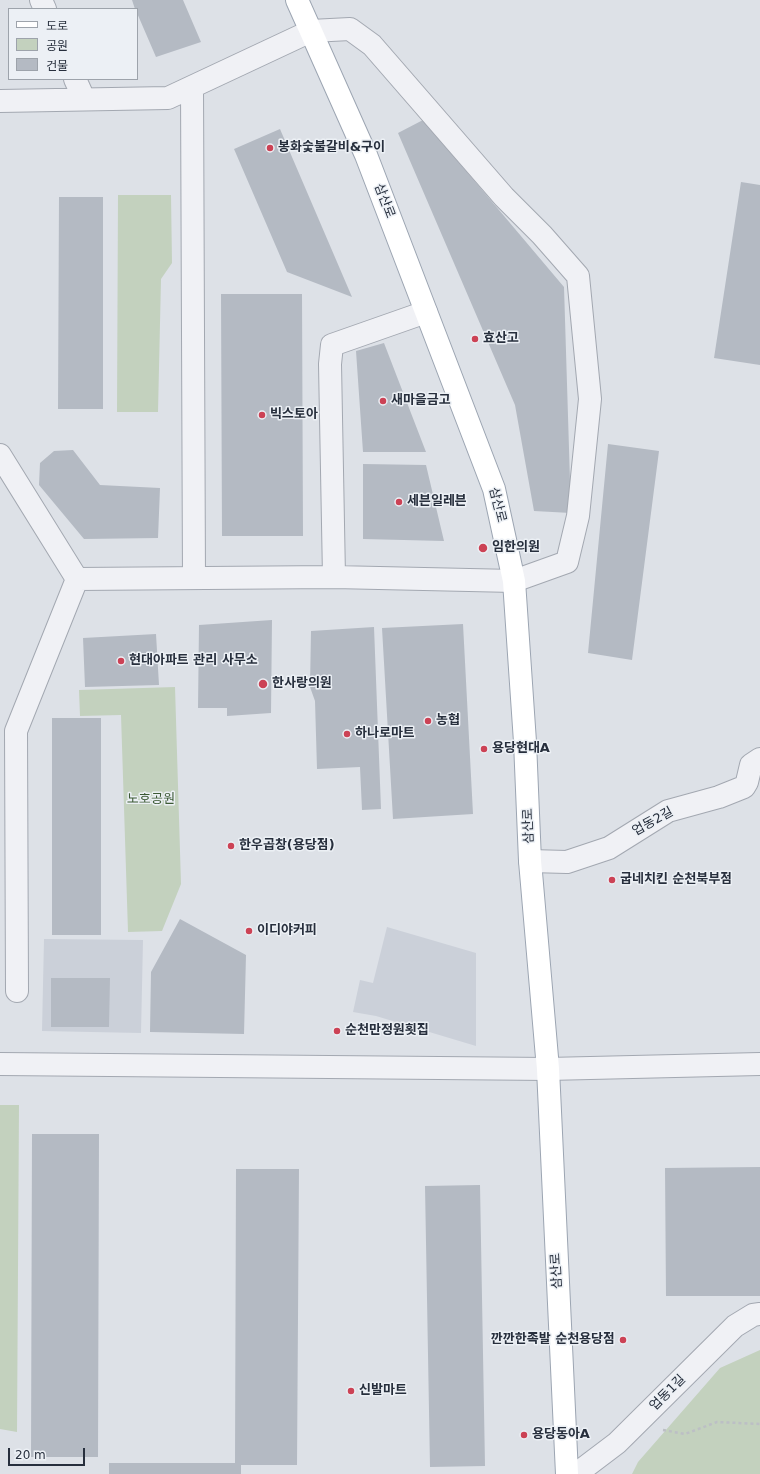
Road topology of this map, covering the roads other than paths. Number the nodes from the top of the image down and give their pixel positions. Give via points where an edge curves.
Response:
1 (297, 0) edge
2 (310, 31) junction
3 (75, 80) edge
4 (192, 87) junction
5 (84, 99) junction
6 (0, 101) edge
7 (426, 312) junction
8 (0, 455) edge
9 (334, 577) junction
10 (194, 578) junction
11 (77, 579) junction
12 (514, 581) junction
13 (8, 731) edge
14 (760, 759) edge
15 (530, 861) junction
16 (17, 991) dead end
17 (0, 1064) edge
18 (760, 1064) edge
19 (548, 1069) junction
20 (760, 1314) edge
21 (567, 1474) edge
22 (576, 1474) edge

1 - 2 main road, 삼산로
2 - 4 street
2 - 7 main road, 삼산로 via 366,155
2 - 12 street via 350,29 372,45 504,197 578,276 590,399 578,516 567,562
3 - 5 street
4 - 5 street via 168,98
4 - 10 street
5 - 6 street
7 - 9 street via 332,345 330,364
7 - 12 main road, 삼산로 via 494,489
8 - 11 street
9 - 10 street
9 - 12 street
10 - 11 street
11 - 13 street
12 - 15 main road, 삼산로
13 - 16 street
14 - 15 street, 업동2길 via 751,765 744,787 719,797 668,811 608,848 568,862
15 - 19 main road, 삼산로
17 - 19 street
18 - 19 street
19 - 21 main road, 삼산로
20 - 22 street, 업동1길 via 753,1315 735,1326 618,1443

